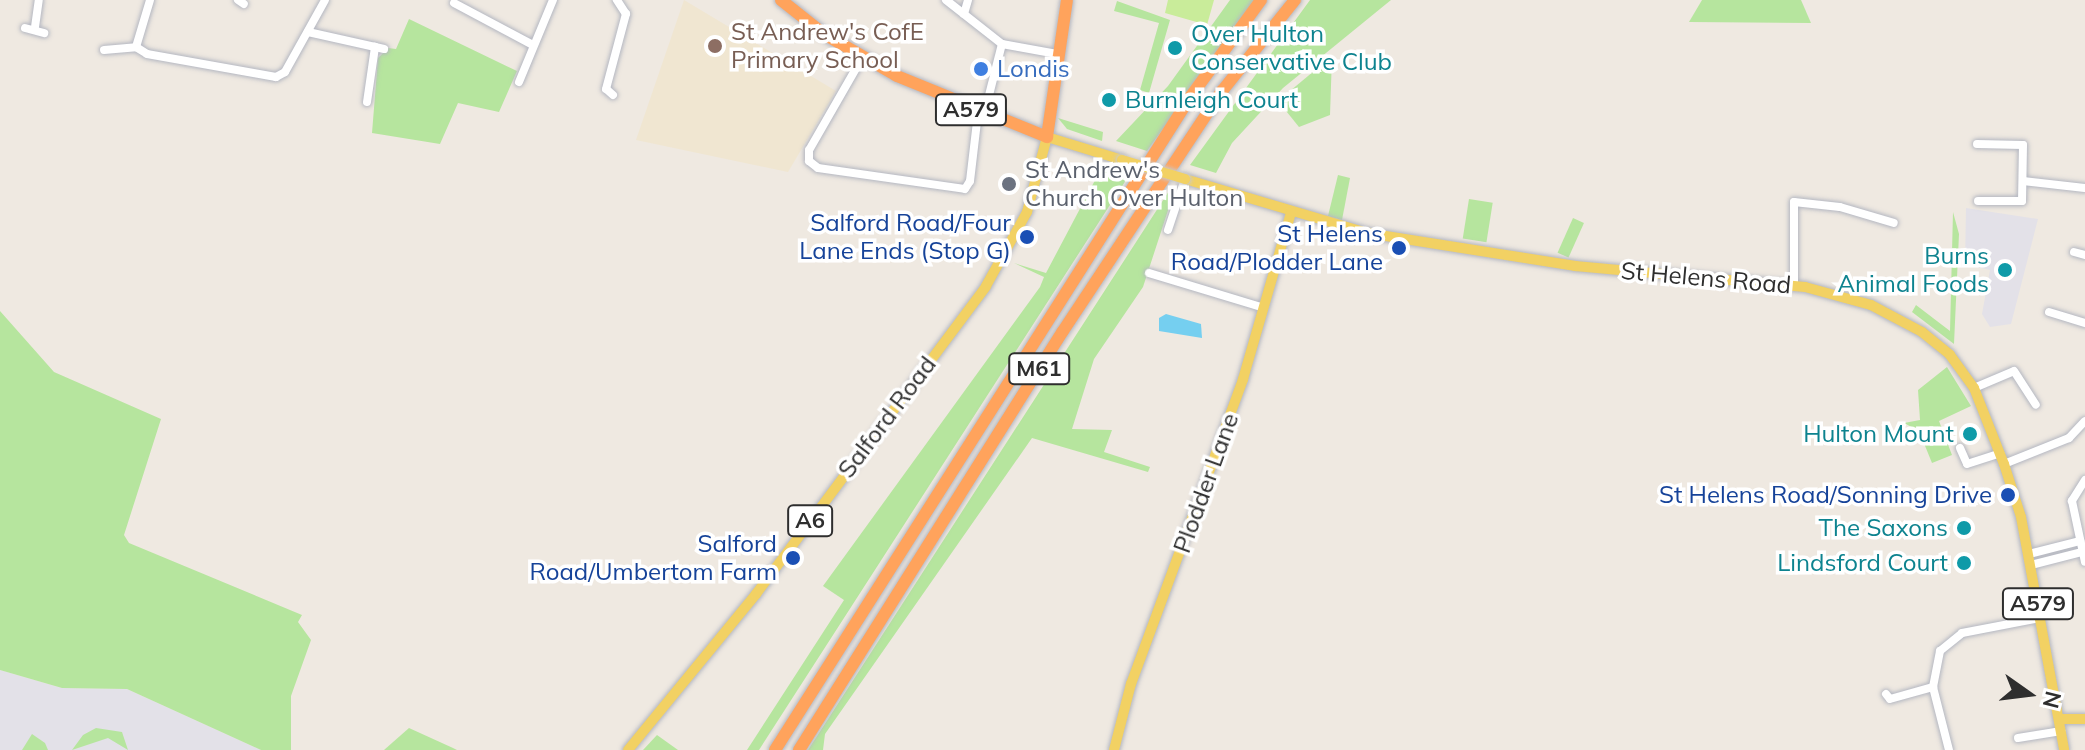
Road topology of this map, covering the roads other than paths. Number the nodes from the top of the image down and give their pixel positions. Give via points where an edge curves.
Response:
1 (39, 0) edge
2 (150, 0) edge
3 (325, 0) edge
4 (553, 0) edge
5 (617, 0) edge
6 (781, 0) edge
7 (946, 0) edge
8 (968, 0) edge
9 (1067, 0) edge
10 (1261, 0) edge
11 (1295, 0) edge
12 (457, 7) dead end
13 (964, 14) junction
14 (35, 27) junction
15 (25, 28) dead end
16 (308, 32) junction
17 (44, 33) dead end
18 (531, 44) junction
19 (1002, 44) junction
20 (136, 47) junction
21 (104, 50) dead end
22 (1057, 54) junction
23 (862, 58) junction
24 (519, 82) dead end
25 (613, 95) dead end
26 (367, 102) dead end
27 (981, 114) junction
28 (1047, 137) junction
29 (1977, 144) dead end
30 (2023, 181) junction
31 (1186, 183) junction
32 (2085, 188) edge
33 (1978, 201) dead end
34 (1291, 213) junction
35 (1894, 223) dead end
36 (1168, 230) dead end
37 (2074, 252) dead end
38 (2085, 255) edge
39 (1149, 273) dead end
40 (1794, 285) junction
41 (1264, 308) junction
42 (2049, 312) dead end
43 (2085, 323) edge
44 (1974, 388) junction
45 (2036, 405) dead end
46 (2085, 421) edge
47 (1960, 448) dead end
48 (2002, 458) junction
49 (2085, 480) edge
50 (2080, 541) junction
51 (2084, 557) edge
52 (2030, 560) junction
53 (2040, 618) junction
54 (1933, 687) junction
55 (1886, 694) dead end
56 (2059, 719) junction
57 (2085, 719) edge
58 (2061, 731) junction
59 (2018, 738) dead end
60 (628, 750) edge
61 (775, 750) edge
62 (799, 750) edge
63 (1114, 750) edge
64 (1949, 750) edge
65 (2064, 750) edge

1 - 14 street
2 - 20 street
3 - 16 street
4 - 18 street
5 - 25 street via 626,14 606,89
6 - 23 highway, A579
7 - 13 street
8 - 13 street
9 - 22 highway, A6
10 - 61 highway, M61 via 1191,96
11 - 62 highway, M61 via 1222,91
12 - 18 street
13 - 19 street
14 - 15 street
14 - 17 street
16 - 20 street via 285,72 276,77 147,54
16 - 26 street via 380,48
18 - 24 street
19 - 22 street
19 - 27 street
20 - 21 street
22 - 28 highway, A6
23 - 27 highway, A579
23 - 27 street via 809,150 809,161 818,168 965,189
27 - 28 highway, A579
28 - 31 main road, St Helens Road / A579, bridge
28 - 60 main road, Salford Road / A6 via 1027,212 986,286 756,594
29 - 30 street via 2023,145
30 - 32 street
30 - 33 street via 2022,201
31 - 34 main road, St Helens Road / A579
31 - 36 street
34 - 40 main road, St Helens Road / A579 via 1367,233 1569,265
34 - 41 main road, Plodder Lane
35 - 40 street via 1840,207 1794,202
37 - 38 street
39 - 41 street
40 - 44 main road, St Helens Road / A579 via 1845,296 1907,322 1938,343
41 - 63 main road, Plodder Lane via 1232,413 1121,714
42 - 43 street
44 - 45 street via 2014,371
44 - 48 main road, St Helens Road / A579
46 - 48 street via 2069,438
47 - 48 street via 1967,464
48 - 52 main road, St Helens Road / A579
49 - 50 street via 2072,501
50 - 51 street
50 - 52 street
51 - 52 street
52 - 53 main road, St Helens Road / A579
53 - 54 street via 1957,635 1936,656
53 - 56 main road, St Helens Road / A579
54 - 55 street via 1890,699
54 - 64 street
56 - 57 main road
56 - 58 main road, St Helens Road / A579
58 - 59 street
58 - 65 main road, St Helens Road / A579

